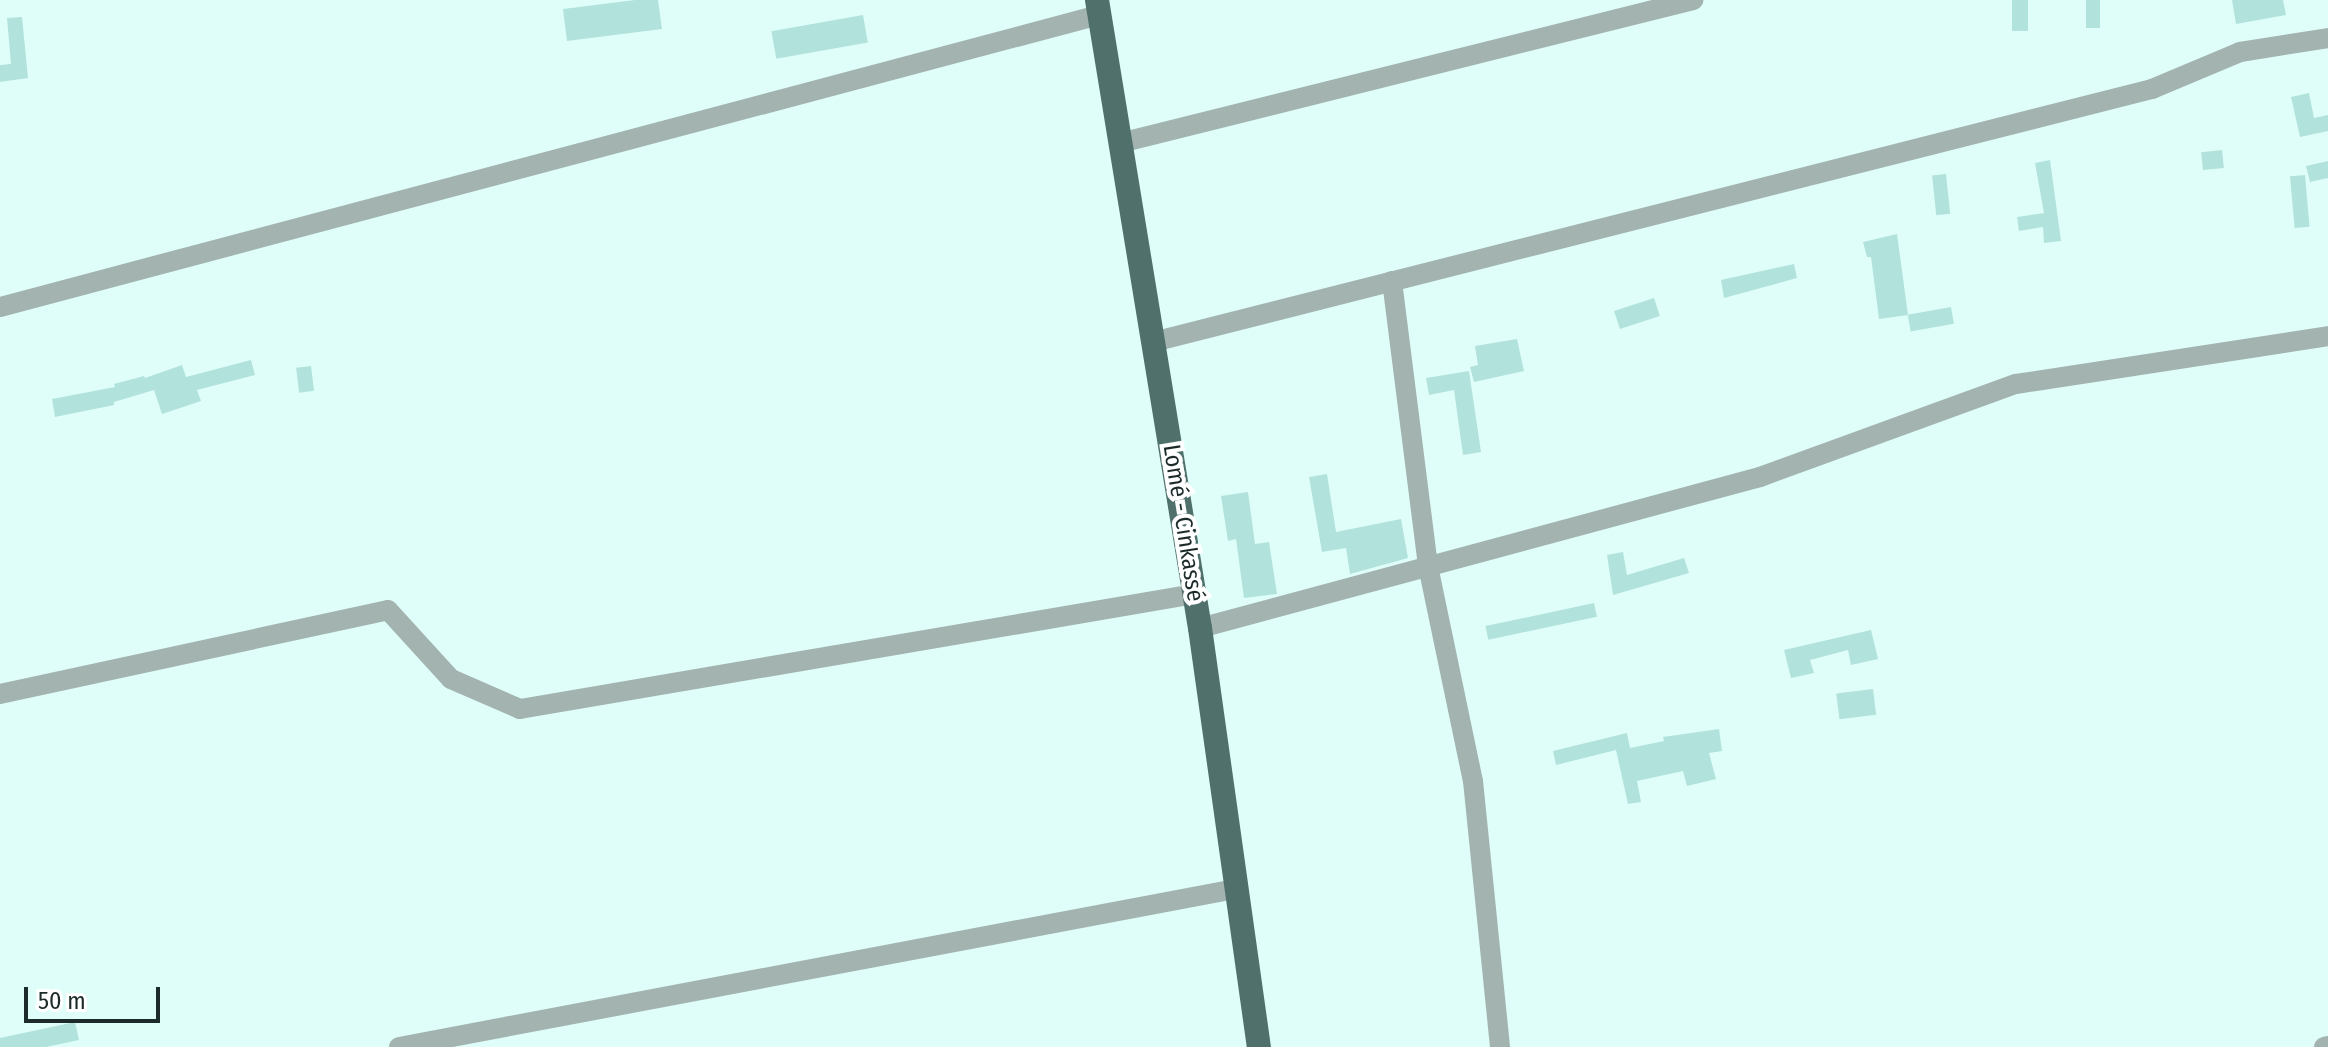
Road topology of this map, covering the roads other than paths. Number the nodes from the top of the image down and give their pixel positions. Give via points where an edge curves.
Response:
1 (1693, 0) edge
2 (1098, 7) edge
3 (2328, 38) edge
4 (1120, 143) junction
5 (1392, 281) junction
6 (0, 307) edge
7 (2328, 336) edge
8 (1153, 342) junction
9 (1428, 566) junction
10 (1195, 594) junction
11 (1200, 628) junction
12 (0, 694) edge
13 (1235, 889) junction
14 (399, 1047) edge
15 (1259, 1047) edge
16 (1500, 1047) edge

1 - 4 street
2 - 4 highway, Lomé - Cinkassé
2 - 6 street
3 - 5 street via 2240,52 2152,89
4 - 8 highway, Lomé - Cinkassé
5 - 8 street
5 - 9 street
7 - 9 street via 2016,384 1760,477
8 - 10 highway, Lomé - Cinkassé
9 - 11 street
9 - 16 street via 1473,781
10 - 11 highway, Lomé - Cinkassé
10 - 12 street via 520,709 451,679 388,610
11 - 13 highway, Lomé - Cinkassé
13 - 14 street
13 - 15 highway, Lomé - Cinkassé

